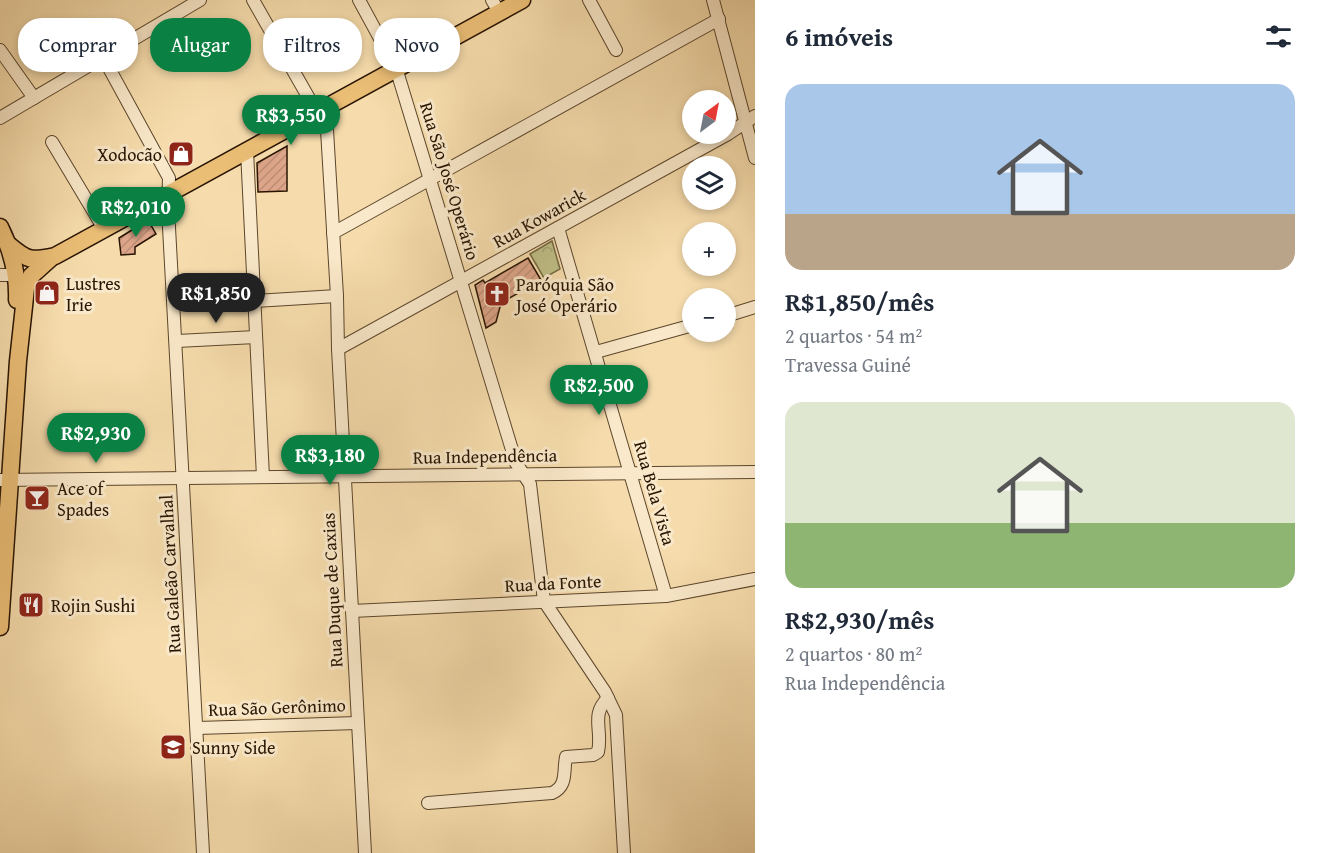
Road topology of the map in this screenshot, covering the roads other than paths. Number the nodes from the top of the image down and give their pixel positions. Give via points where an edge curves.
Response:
1 (200, 0) edge
2 (253, 0) edge
3 (359, 0) edge
4 (522, 0) edge
5 (589, 0) edge
6 (713, 0) edge
7 (495, 6) edge
8 (718, 19) junction
9 (374, 28) edge
10 (460, 28) edge
11 (138, 36) edge
12 (0, 50) edge
13 (616, 50) dead end
14 (78, 72) edge
15 (111, 72) edge
16 (389, 72) edge
17 (397, 72) edge
18 (34, 98) junction
19 (318, 112) junction
20 (0, 118) edge
21 (751, 120) edge
22 (52, 142) dead end
23 (247, 151) junction
24 (755, 158) edge
25 (431, 178) junction
26 (169, 194) junction
27 (0, 227) edge
28 (558, 228) junction
29 (104, 229) junction
30 (333, 232) junction
31 (9, 245) junction
32 (55, 256) junction
33 (8, 275) edge
34 (461, 281) junction
35 (337, 296) junction
36 (255, 301) junction
37 (755, 307) edge
38 (736, 313) edge
39 (682, 328) edge
40 (256, 337) junction
41 (177, 341) junction
42 (338, 349) junction
43 (596, 352) junction
44 (18, 361) junction
45 (630, 472) junction
46 (755, 472) edge
47 (524, 474) junction
48 (345, 476) junction
49 (263, 477) junction
50 (183, 479) junction
51 (5, 480) edge
52 (755, 579) edge
53 (666, 596) junction
54 (544, 601) junction
55 (352, 611) junction
56 (0, 627) edge
57 (609, 698) junction
58 (357, 723) junction
59 (197, 728) junction
60 (428, 803) dead end
61 (204, 853) edge
62 (365, 853) edge
63 (624, 853) edge

1 - 11 street
2 - 19 street, Rua Duque de Caxias
3 - 9 street, Rua São José Operário
4 - 7 main road
5 - 13 street
6 - 8 street
7 - 10 main road
8 - 21 street
8 - 25 street
12 - 18 street
14 - 18 street
15 - 26 street, Rua Galeão Carvalhal via 169,178
16 - 19 main road
17 - 25 street, Rua São José Operário
18 - 20 street
19 - 23 main road
19 - 30 street, Rua Duque de Caxias via 327,130
21 - 24 street
21 - 28 street, Rua Kowarick
22 - 29 street
23 - 26 main road
23 - 36 street
25 - 30 street
25 - 34 street, Rua São José Operário
26 - 29 main road
26 - 41 street, Rua Galeão Carvalhal
27 - 31 main road
28 - 34 street, Rua Kowarick
28 - 43 street, Rua Bela Vista
29 - 32 main road
30 - 35 street, Rua Duque de Caxias
31 - 32 main road via 30,259
31 - 33 main road
32 - 44 main road via 27,282
33 - 44 main road
34 - 42 street, Rua Kowarick
34 - 47 street, Rua São José Operário via 516,462
35 - 36 street
35 - 42 street, Rua Duque de Caxias
36 - 40 street
37 - 38 street
39 - 43 street
40 - 41 street
40 - 49 street
41 - 50 street, Rua Galeão Carvalhal
42 - 48 street, Rua Duque de Caxias
43 - 45 street, Rua Bela Vista
44 - 51 main road
45 - 46 street, Rua Independência
45 - 47 street, Rua Independência
45 - 53 street, Rua Bela Vista
47 - 48 street, Rua Independência
47 - 54 street, Rua São José Operário via 530,484
48 - 49 street, Rua Independência
48 - 55 street, Rua Duque de Caxias
49 - 50 street, Rua Independência
50 - 51 street, Rua Independência
50 - 59 street, Rua Galeão Carvalhal
51 - 56 main road
52 - 53 street, Rua da Fonte
53 - 54 street, Rua da Fonte
54 - 55 street, Rua da Fonte
54 - 57 street, Rua São José Operário
55 - 58 street, Rua Duque de Caxias
57 - 60 street via 598,712 598,752 566,757 564,779 557,791
57 - 63 street, Rua São José Operário via 617,723
58 - 59 street, Rua São Gerônimo
58 - 62 street, Rua Duque de Caxias
59 - 61 street, Rua Galeão Carvalhal

